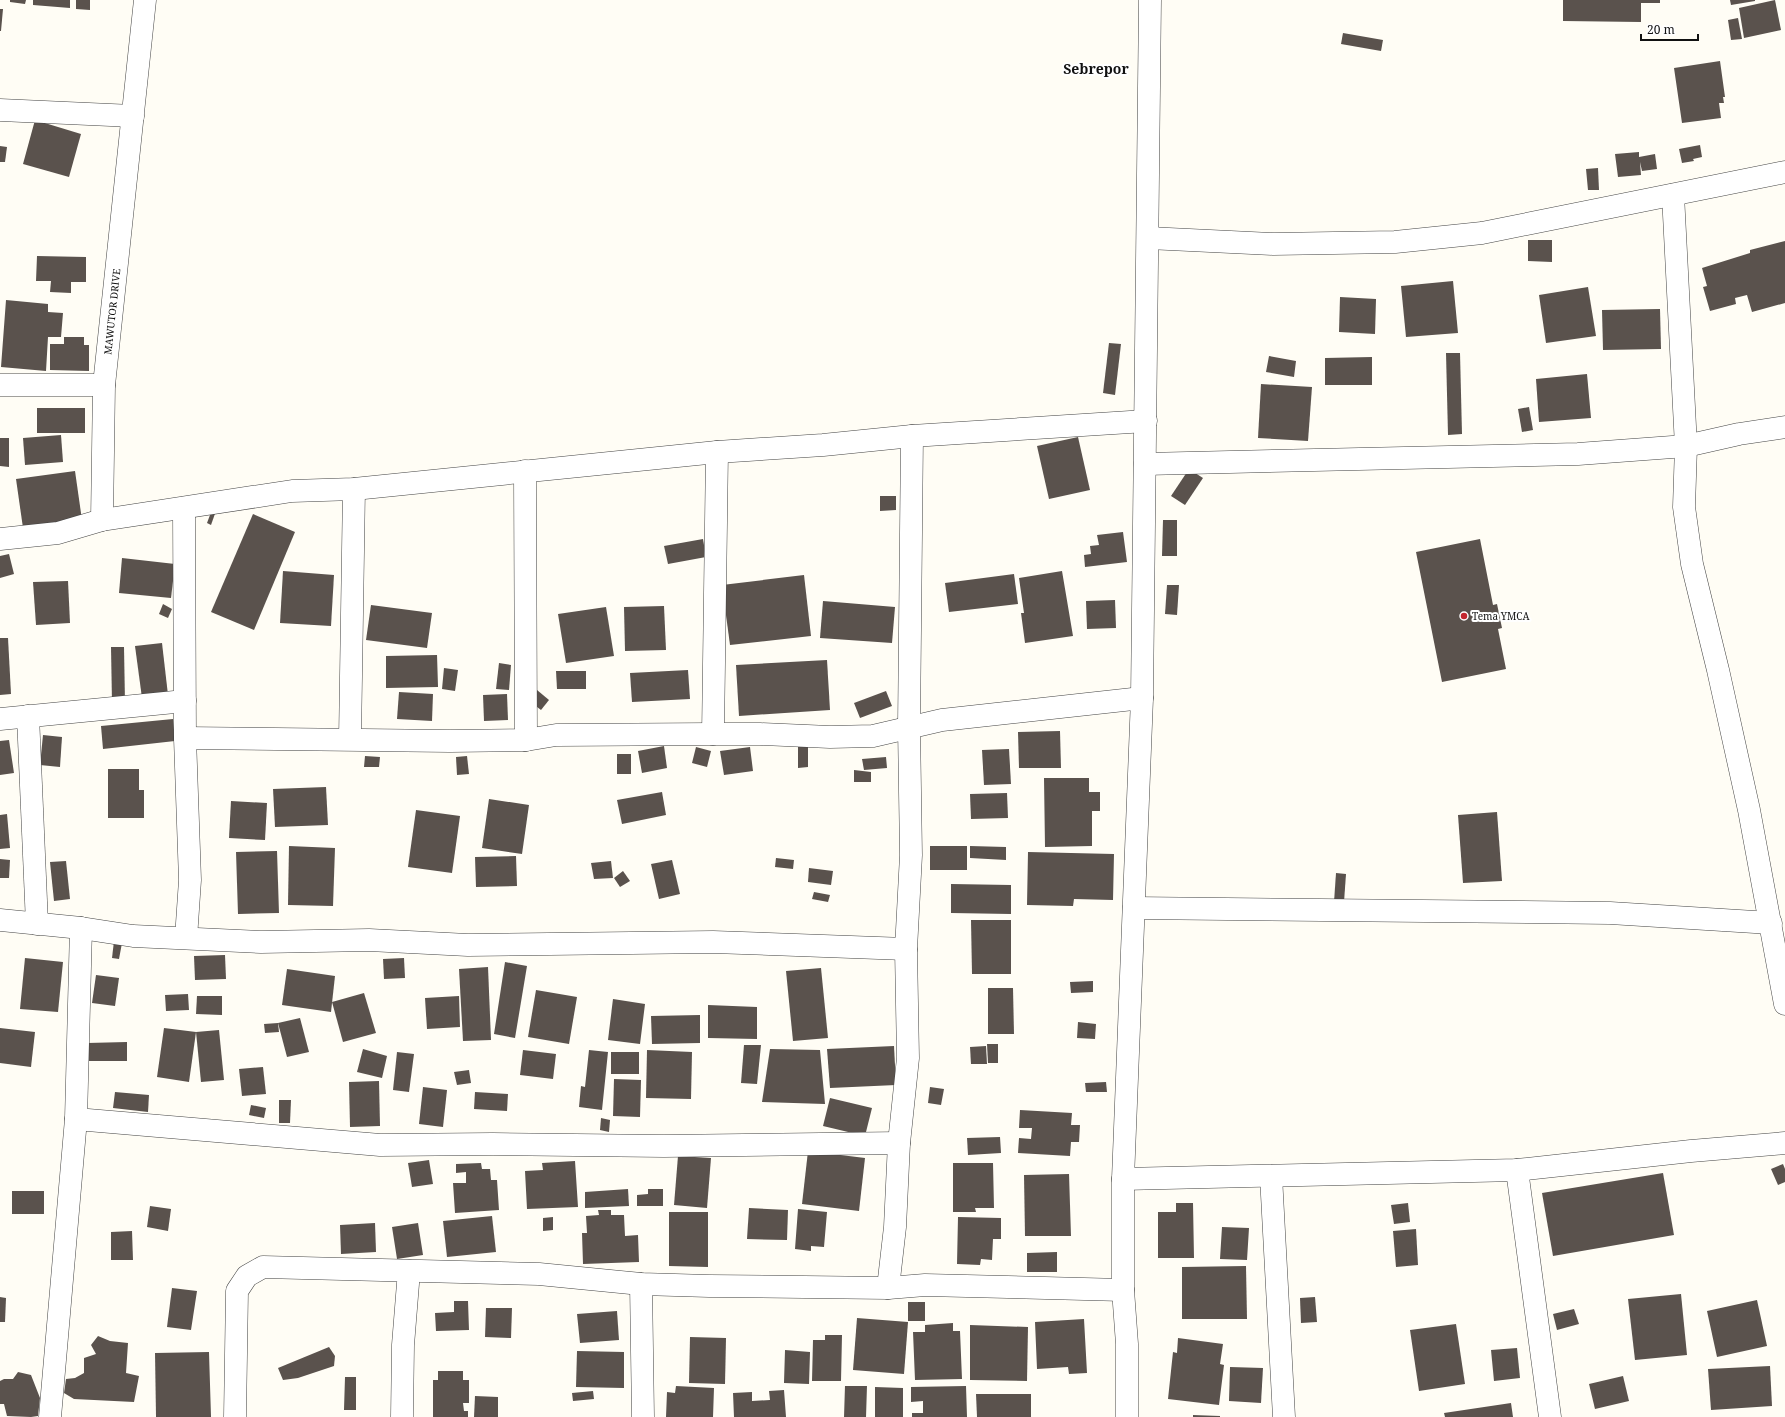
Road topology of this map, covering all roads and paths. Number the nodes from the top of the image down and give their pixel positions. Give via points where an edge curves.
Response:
1 (145, 0) edge
2 (1150, 0) edge
3 (0, 110) edge
4 (133, 116) junction
5 (1785, 172) edge
6 (1673, 195) junction
7 (1148, 238) junction
8 (0, 385) edge
9 (104, 385) junction
10 (1146, 421) junction
11 (1785, 427) edge
12 (912, 436) junction
13 (1686, 446) junction
14 (717, 452) junction
15 (1145, 464) junction
16 (525, 472) junction
17 (354, 489) junction
18 (184, 508) junction
19 (102, 520) junction
20 (0, 539) edge
21 (1142, 698) junction
22 (185, 701) junction
23 (28, 716) junction
24 (0, 719) edge
25 (909, 727) junction
26 (713, 734) junction
27 (185, 738) junction
28 (350, 739) junction
29 (526, 740) junction
30 (1134, 908) junction
31 (0, 920) edge
32 (1771, 923) junction
33 (37, 924) junction
34 (81, 928) junction
35 (186, 938) junction
36 (906, 949) junction
37 (1781, 953) edge
38 (1785, 1004) edge
39 (76, 1119) junction
40 (900, 1143) junction
41 (1785, 1143) edge
42 (1517, 1170) junction
43 (1271, 1176) junction
44 (1124, 1179) junction
45 (409, 1271) junction
46 (641, 1284) junction
47 (888, 1288) junction
48 (1123, 1290) junction
49 (50, 1417) edge
50 (236, 1417) edge
51 (402, 1417) edge
52 (643, 1417) edge
53 (1127, 1417) edge
54 (1284, 1417) edge
55 (1550, 1417) edge

1 - 4 street, MAWUTOR DRIVE
2 - 7 street
3 - 4 street
4 - 9 street, MAWUTOR DRIVE
5 - 6 street
6 - 7 street via 1482,233 1395,242 1273,244
6 - 13 street
7 - 10 street
8 - 9 street
9 - 19 street, MAWUTOR DRIVE
10 - 12 street
10 - 15 street
11 - 13 street
12 - 14 street
12 - 25 street
13 - 15 street via 1578,454
13 - 32 street via 1684,507 1692,564 1718,670
14 - 16 street
14 - 26 street
15 - 21 street
16 - 17 street
16 - 29 street
17 - 18 street via 292,491
17 - 28 street
18 - 19 street
18 - 22 street
19 - 20 street via 58,533
21 - 25 street via 979,715
21 - 30 street
22 - 23 street
22 - 27 street
23 - 24 street
23 - 33 street
25 - 26 street via 895,732 866,736
25 - 36 street via 911,855
26 - 29 street via 556,735
27 - 28 street
27 - 35 street via 190,880
28 - 29 street
30 - 32 street via 1610,913
30 - 44 street
31 - 33 street
32 - 37 street
33 - 34 street
34 - 35 street via 134,936
34 - 39 street
35 - 36 street via 261,942 369,940 468,945 713,942
36 - 40 street via 908,1058
37 - 38 street
39 - 40 street via 380,1145 664,1146
39 - 49 street
40 - 47 street
41 - 42 street
42 - 43 street
42 - 55 street
43 - 44 street
43 - 54 street
44 - 48 street
45 - 46 street via 539,1274
45 - 50 street via 263,1267 247,1276 237,1291
45 - 51 street via 403,1345
46 - 47 street
46 - 52 street
47 - 48 street via 925,1285
48 - 53 street via 1127,1344

